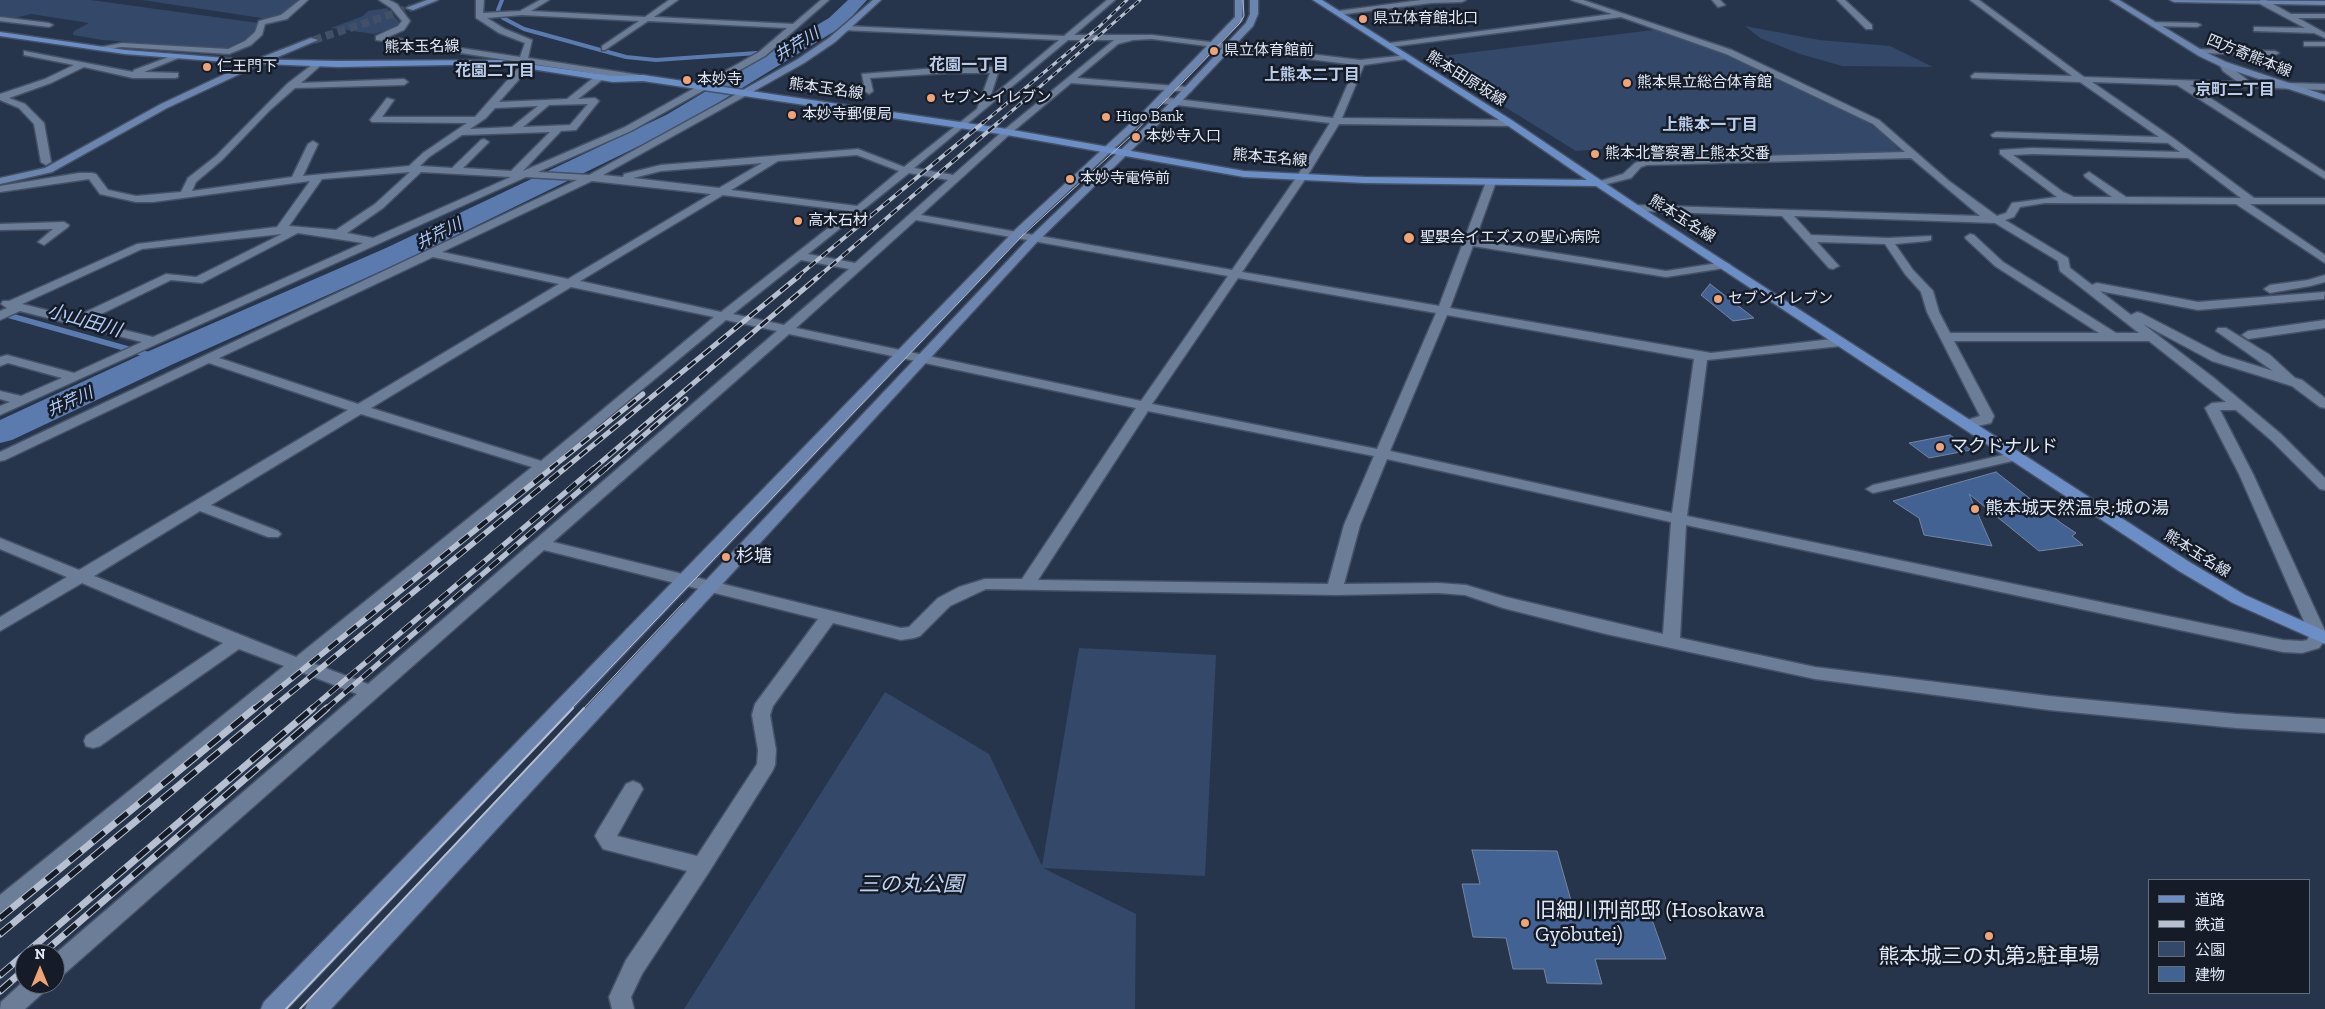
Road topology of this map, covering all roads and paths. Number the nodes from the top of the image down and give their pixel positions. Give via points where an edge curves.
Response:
1 (304, 0) edge
2 (383, 0) edge
3 (434, 0) edge
4 (480, 0) edge
5 (545, 0) edge
6 (674, 0) edge
7 (825, 0) edge
8 (876, 0) edge
9 (1111, 0) edge
10 (1239, 0) edge
11 (1254, 0) edge
12 (1317, 0) edge
13 (1462, 0) edge
14 (1575, 0) edge
15 (1841, 0) edge
16 (1974, 0) edge
17 (2114, 0) edge
18 (2174, 0) edge
19 (2261, 1) edge
20 (2325, 3) edge
21 (410, 8) tunnel mouth
22 (522, 13) junction
23 (1338, 14) junction
24 (480, 16) junction
25 (1622, 16) junction
26 (2288, 16) junction
27 (2325, 16) edge
28 (0, 19) edge
29 (646, 19) junction
30 (2154, 24) junction
31 (49, 25) dead end
32 (2197, 25) dead end
33 (792, 26) junction
34 (1869, 27) dead end
35 (846, 28) junction
36 (2257, 29) dead end
37 (2315, 31) junction
38 (1, 35) edge
39 (2325, 36) edge
40 (1068, 38) junction
41 (1130, 38) junction
42 (314, 40) tunnel mouth
43 (2307, 44) dead end
44 (2325, 44) edge
45 (1222, 45) junction
46 (1390, 45) junction
47 (100, 48) junction
48 (605, 48) dead end
49 (2197, 51) junction
50 (27, 53) dead end
51 (2275, 53) dead end
52 (177, 57) junction
53 (1406, 57) junction
54 (258, 62) junction
55 (525, 63) junction
56 (1360, 63) junction
57 (84, 64) junction
58 (317, 64) junction
59 (2222, 64) junction
60 (130, 73) junction
61 (175, 75) dead end
62 (1975, 76) dead end
63 (600, 77) junction
64 (643, 78) junction
65 (2080, 78) junction
66 (1070, 80) junction
67 (404, 82) dead end
68 (2179, 82) junction
69 (2247, 84) junction
70 (290, 86) junction
71 (2285, 86) junction
72 (705, 87) junction
73 (2325, 87) edge
74 (869, 91) dead end
75 (741, 92) junction
76 (1174, 95) junction
77 (1, 97) edge
78 (2325, 98) edge
79 (390, 100) dead end
80 (548, 102) junction
81 (570, 102) junction
82 (493, 105) junction
83 (981, 110) junction
84 (476, 120) junction
85 (1336, 121) junction
86 (1510, 123) junction
87 (962, 125) junction
88 (558, 128) junction
89 (514, 130) junction
90 (459, 132) junction
91 (1008, 132) junction
92 (1996, 135) dead end
93 (2170, 140) junction
94 (484, 142) dead end
95 (313, 144) dead end
96 (90, 146) junction
97 (1108, 150) junction
98 (1125, 153) junction
99 (1912, 155) junction
100 (2189, 155) junction
101 (777, 158) junction
102 (46, 162) dead end
103 (416, 169) junction
104 (907, 170) junction
105 (455, 171) junction
106 (524, 174) junction
107 (2089, 175) dead end
108 (588, 176) junction
109 (2325, 176) edge
110 (318, 177) junction
111 (619, 178) junction
112 (1302, 178) junction
113 (957, 179) junction
114 (296, 180) junction
115 (0, 181) edge
116 (1491, 182) junction
117 (1599, 183) junction
118 (0, 188) edge
119 (721, 191) junction
120 (174, 196) junction
121 (2071, 200) junction
122 (2123, 200) junction
123 (2237, 200) junction
124 (2250, 200) junction
125 (2325, 201) edge
126 (1636, 208) junction
127 (859, 209) junction
128 (1784, 212) junction
129 (914, 217) junction
130 (1997, 220) junction
131 (0, 227) edge
132 (298, 229) junction
133 (281, 230) junction
134 (338, 234) junction
135 (1016, 235) junction
136 (1970, 237) dead end
137 (1808, 238) junction
138 (1927, 238) dead end
139 (1034, 239) junction
140 (1888, 241) junction
141 (44, 242) dead end
142 (375, 242) junction
143 (1468, 242) junction
144 (431, 253) junction
145 (799, 256) junction
146 (2064, 260) junction
147 (2325, 260) edge
148 (1725, 265) junction
149 (1833, 266) dead end
150 (858, 267) junction
151 (1235, 274) junction
152 (2325, 278) edge
153 (568, 283) junction
154 (2302, 284) junction
155 (2097, 287) junction
156 (2270, 289) dead end
157 (2325, 296) edge
158 (9, 305) edge
159 (1443, 311) junction
160 (0, 316) edge
161 (723, 316) junction
162 (75, 322) junction
163 (2325, 324) edge
164 (785, 330) junction
165 (2222, 332) dead end
166 (2248, 335) dead end
167 (1946, 337) junction
168 (2113, 337) junction
169 (2151, 337) junction
170 (154, 341) junction
171 (1841, 342) junction
172 (902, 353) junction
173 (1701, 356) junction
174 (206, 358) junction
175 (924, 358) junction
176 (0, 362) edge
177 (74, 377) junction
178 (2290, 380) junction
179 (0, 395) edge
180 (22, 401) junction
181 (2325, 404) edge
182 (1144, 406) junction
183 (2237, 406) junction
184 (360, 409) junction
185 (0, 411) edge
186 (1969, 424) junction
187 (1383, 454) junction
188 (2016, 456) junction
189 (0, 457) edge
190 (542, 466) junction
191 (2325, 486) edge
192 (1872, 489) dead end
193 (198, 506) junction
194 (1679, 519) junction
195 (273, 534) dead end
196 (0, 543) edge
197 (542, 544) junction
198 (80, 577) junction
199 (683, 581) junction
200 (1028, 583) junction
201 (710, 587) junction
202 (1336, 590) junction
203 (830, 615) junction
204 (0, 625) edge
205 (2322, 637) edge
206 (237, 642) junction
207 (1671, 642) junction
208 (296, 665) junction
209 (371, 692) junction
210 (2325, 726) edge
211 (92, 740) dead end
212 (633, 789) dead end
213 (702, 866) junction
214 (0, 907) edge
215 (65, 959) edge
216 (26, 994) edge
217 (9, 1009) edge
218 (272, 1009) edge
219 (316, 1009) edge
220 (623, 1009) edge

1 - 47 street via 284,17 262,23 259,33 248,43 229,52 122,45
2 - 55 street via 394,6 406,21 401,28 379,38
3 - 21 street
4 - 24 street
5 - 22 street
6 - 29 street
7 - 33 street
8 - 35 street
9 - 40 street
10 - 45 street via 1239,18
11 - 45 street via 1253,21
12 - 23 main road, 熊本田原坂線
13 - 23 street
14 - 25 street
15 - 34 street
16 - 65 street
17 - 30 street, 四方寄熊本線
18 - 19 street
19 - 20 street
19 - 26 street
22 - 24 street
22 - 29 street
23 - 46 main road, 熊本田原坂線
24 - 55 street via 502,31 530,42
25 - 46 street
25 - 99 street via 1729,52 1844,106 1876,122
26 - 27 street
26 - 37 street
28 - 31 street
29 - 33 street
29 - 48 street
30 - 32 street
30 - 49 street, 四方寄熊本線
33 - 72 street via 762,54
35 - 40 street
35 - 75 street via 801,61
36 - 37 street
37 - 39 street
38 - 47 main road, 熊本玉名線
40 - 41 street
40 - 83 street
41 - 45 street via 1152,37
41 - 66 street via 1115,42
42 - 54 street
43 - 44 street
45 - 56 street
45 - 76 street
45 - 76 street via 1188,90
46 - 53 main road, 熊本田原坂線
47 - 52 main road, 熊本玉名線
49 - 51 street
49 - 59 street, 四方寄熊本線
50 - 57 street
52 - 54 main road, 熊本玉名線
52 - 60 street
53 - 56 street
53 - 86 main road, 熊本田原坂線
54 - 58 main road, 熊本玉名線
54 - 96 street via 164,106
55 - 58 main road, 熊本玉名線
55 - 63 main road, 熊本玉名線
55 - 64 street
55 - 82 street
56 - 85 street
57 - 60 street
57 - 77 street
58 - 70 street
59 - 69 street
59 - 71 street, 四方寄熊本線
60 - 61 street via 141,76
62 - 65 street
63 - 64 main road, 熊本玉名線
63 - 81 street
64 - 72 main road, 熊本玉名線
65 - 68 street
65 - 93 street
66 - 76 street
66 - 91 street
67 - 70 street
68 - 69 street
68 - 109 street
69 - 71 street
70 - 120 street via 219,158 192,180 184,194
71 - 73 street
71 - 78 street, 四方寄熊本線
72 - 75 main road, 熊本玉名線
72 - 106 street via 628,129
74 - 83 street via 865,76 995,70
75 - 87 main road, 熊本玉名線
75 - 108 street
76 - 85 street
76 - 97 street via 1160,100
76 - 98 street
77 - 102 street via 22,106 39,123
79 - 84 street via 375,120
80 - 81 street
80 - 82 street
80 - 89 street
81 - 88 street via 595,100 573,128
82 - 84 street
83 - 87 street
84 - 90 street
85 - 86 street
85 - 112 street
86 - 117 main road, 熊本田原坂線
87 - 91 main road, 熊本玉名線
87 - 104 street
88 - 89 street
88 - 106 street
89 - 90 street
90 - 103 street via 426,155
91 - 97 main road, 熊本玉名線
91 - 113 street
92 - 93 street
93 - 100 street
94 - 105 street
95 - 114 street
96 - 115 street via 48,170
96 - 118 street via 56,170
97 - 98 main road, 熊本玉名線
97 - 135 street
98 - 112 main road, 熊本玉名線 via 1244,174
98 - 139 street
99 - 117 street via 1646,162 1627,176
99 - 130 street via 1988,217
100 - 121 street via 2003,152
100 - 124 street
101 - 104 street via 858,152
101 - 111 street via 661,168
101 - 119 street
103 - 105 street
103 - 110 street
103 - 134 street via 379,206
104 - 113 street
104 - 127 street
105 - 106 street
106 - 108 street
106 - 142 street
107 - 122 street
108 - 111 street
108 - 144 street
110 - 114 street
110 - 133 street
111 - 119 street
112 - 116 main road, 熊本玉名線
112 - 151 street
113 - 129 street
114 - 120 street
116 - 117 main road, 熊本玉名線
116 - 143 street
117 - 126 main road, 熊本玉名線
118 - 120 street via 92,176 104,192 119,197
119 - 127 street
119 - 153 street
121 - 122 street
121 - 130 street via 2023,202 2016,204 2010,215
122 - 123 street
123 - 124 street
123 - 147 street
124 - 125 street
126 - 128 street
126 - 148 main road, 熊本玉名線
127 - 145 street
128 - 130 street
128 - 137 street
129 - 135 street
129 - 150 street
130 - 146 street
131 - 141 street via 64,225
132 - 133 street
132 - 134 street
132 - 162 street via 198,281 170,276
133 - 158 street via 136,247
134 - 142 street
135 - 139 street
135 - 172 street
136 - 168 street via 1999,264
137 - 140 street
137 - 149 street
138 - 140 street
139 - 151 street
139 - 175 street
140 - 167 street via 1909,272 1927,291
142 - 170 street
143 - 148 street via 1666,274
143 - 159 street
144 - 153 street
144 - 174 street
145 - 150 street
145 - 161 street
146 - 155 street
146 - 169 street via 2064,269
148 - 171 main road, 熊本玉名線
150 - 164 street
151 - 159 street
151 - 182 street
152 - 154 street
153 - 161 street
153 - 184 street
154 - 156 street
154 - 157 street
155 - 157 street via 2198,306
155 - 178 street via 2130,312 2217,358
158 - 160 street
158 - 162 street
159 - 173 street
159 - 187 street
161 - 164 street
161 - 190 street
162 - 170 street
163 - 166 street
164 - 172 street
164 - 197 street
165 - 178 street via 2265,358
167 - 168 street
167 - 186 street via 1987,416 1986,420
168 - 169 street
169 - 183 street
170 - 177 street
171 - 173 street
171 - 186 main road, 熊本玉名線
172 - 175 street
172 - 199 street
173 - 194 street
174 - 184 street
174 - 189 street
175 - 182 street
175 - 201 street
176 - 177 street via 7,359
177 - 180 street
178 - 181 street
179 - 180 street
180 - 185 street
182 - 187 street
182 - 200 street
183 - 191 street via 2276,437
183 - 205 street via 2212,408
184 - 190 street
184 - 193 street
186 - 188 main road, 熊本玉名線
187 - 194 street
187 - 202 street via 1352,525
188 - 192 street
188 - 205 main road, 熊本玉名線 via 2239,599
190 - 208 street
193 - 195 street
193 - 198 street
194 - 205 street via 2283,646 2302,648
194 - 207 street
196 - 198 street
197 - 199 street
197 - 209 street
198 - 204 street
198 - 206 street
199 - 201 street
199 - 218 street
200 - 202 street
200 - 203 street via 985,584 965,591 944,602 914,632 901,634
201 - 203 street
201 - 219 street
202 - 207 street via 1466,590 1522,607
203 - 213 street via 764,704 761,714 767,750 766,766
206 - 208 street
206 - 211 street
207 - 210 street via 1815,673 1918,687 2216,719
208 - 209 street
208 - 214 street
209 - 215 street
212 - 213 street via 605,836 610,843
213 - 220 street via 634,967 620,997
216 - 217 street

